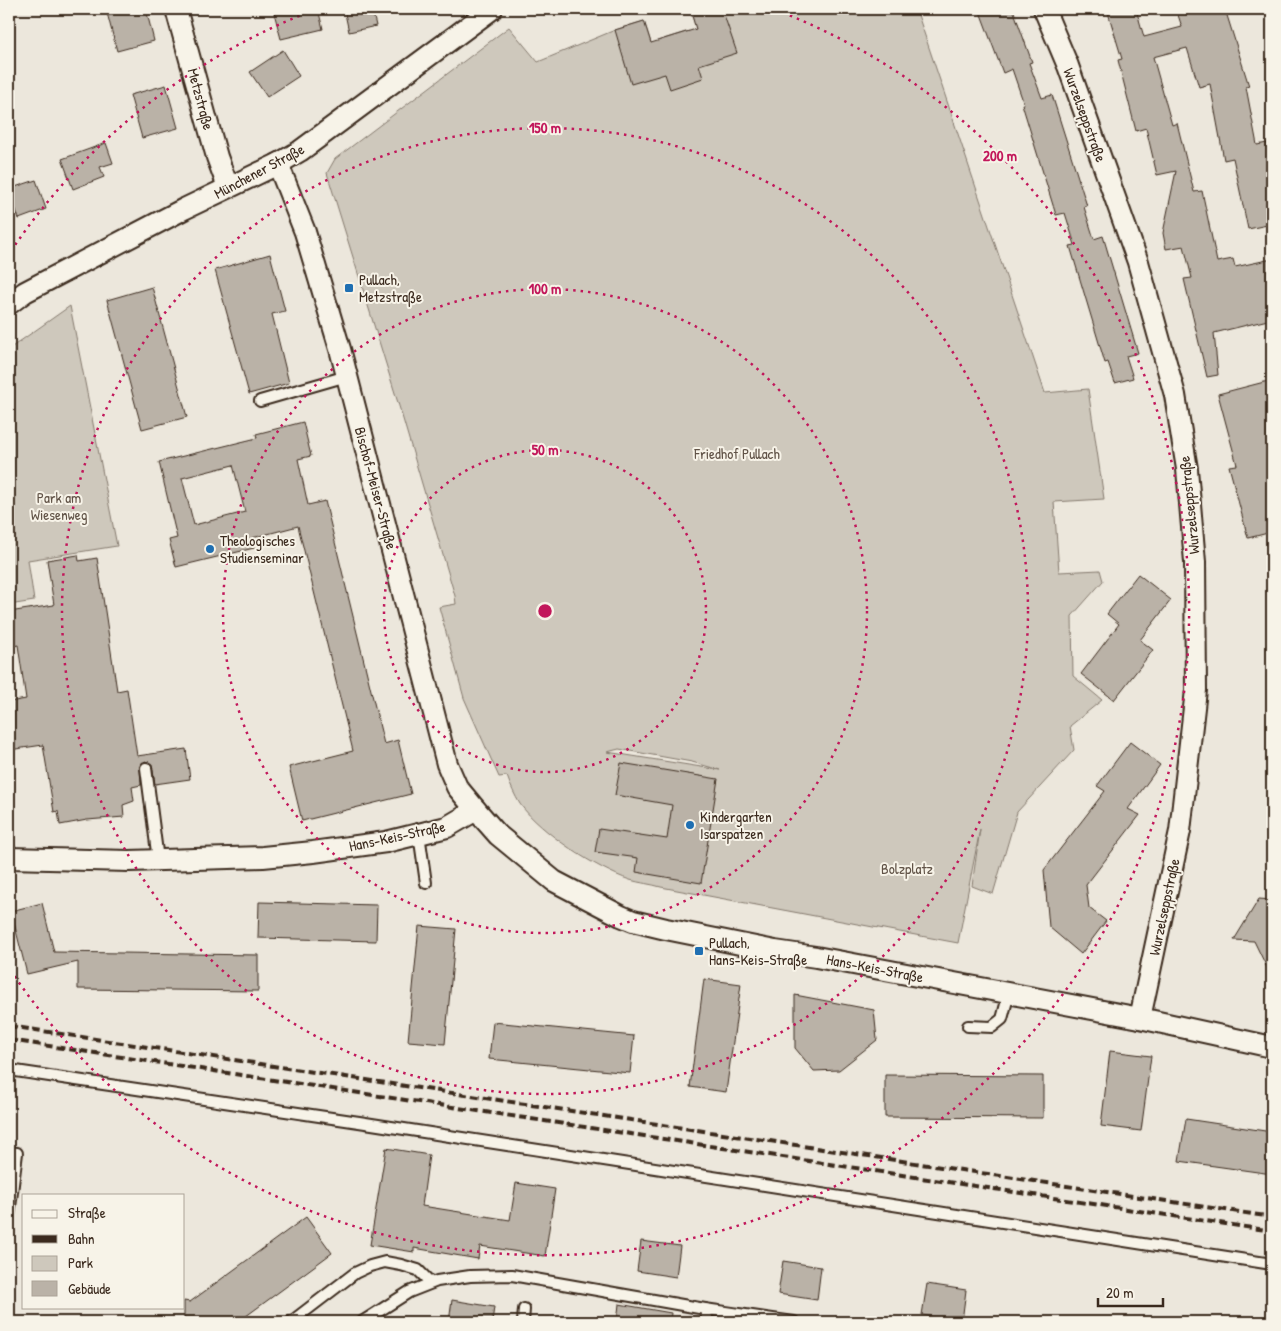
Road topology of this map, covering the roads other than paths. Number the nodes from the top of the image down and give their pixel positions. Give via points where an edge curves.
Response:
1 (176, 9) edge
2 (492, 9) edge
3 (1044, 9) edge
4 (278, 164) junction
5 (228, 188) junction
6 (9, 304) edge
7 (347, 376) junction
8 (260, 401) dead end
9 (146, 768) dead end
10 (476, 810) junction
11 (419, 834) junction
12 (9, 858) edge
13 (158, 860) junction
14 (426, 883) dead end
15 (1009, 993) junction
16 (1140, 1018) junction
17 (968, 1026) dead end
18 (1272, 1046) edge
19 (9, 1070) edge
20 (9, 1152) edge
21 (9, 1215) edge
22 (1272, 1264) edge
23 (432, 1283) junction
24 (524, 1308) dead end
25 (705, 1309) junction
26 (291, 1322) edge
27 (362, 1322) edge
28 (523, 1322) edge
29 (708, 1322) edge
30 (794, 1322) edge

1 - 5 street, Metzstraße
2 - 4 street, Münchener Straße
3 - 16 street, Wurzelseppstraße via 1068,66 1138,262 1175,395 1187,469 1195,562 1196,690 1180,831
4 - 5 street, Münchener Straße
4 - 7 street, Bischof-Meiser-Straße via 305,232
5 - 6 street, Münchener Straße via 25,292
7 - 8 lane
7 - 10 street, Bischof-Meiser-Straße via 447,764 457,787
9 - 13 lane
10 - 11 street, Hans-Keis-Straße via 447,827
10 - 15 street, Hans-Keis-Straße via 498,835 554,880 633,921 666,930
11 - 13 street, Hans-Keis-Straße via 386,842 263,857
11 - 14 lane
12 - 13 street, Hans-Keis-Straße
15 - 16 street, Hans-Keis-Straße
15 - 17 lane via 1002,1019 992,1027
16 - 18 street, Hans-Keis-Straße
19 - 22 lane
20 - 21 lane via 17,1153
23 - 25 lane via 470,1276 512,1275
23 - 26 lane via 418,1270 401,1265 385,1262 370,1266 354,1273
23 - 27 lane via 409,1292
24 - 28 lane
25 - 29 lane
25 - 30 lane

